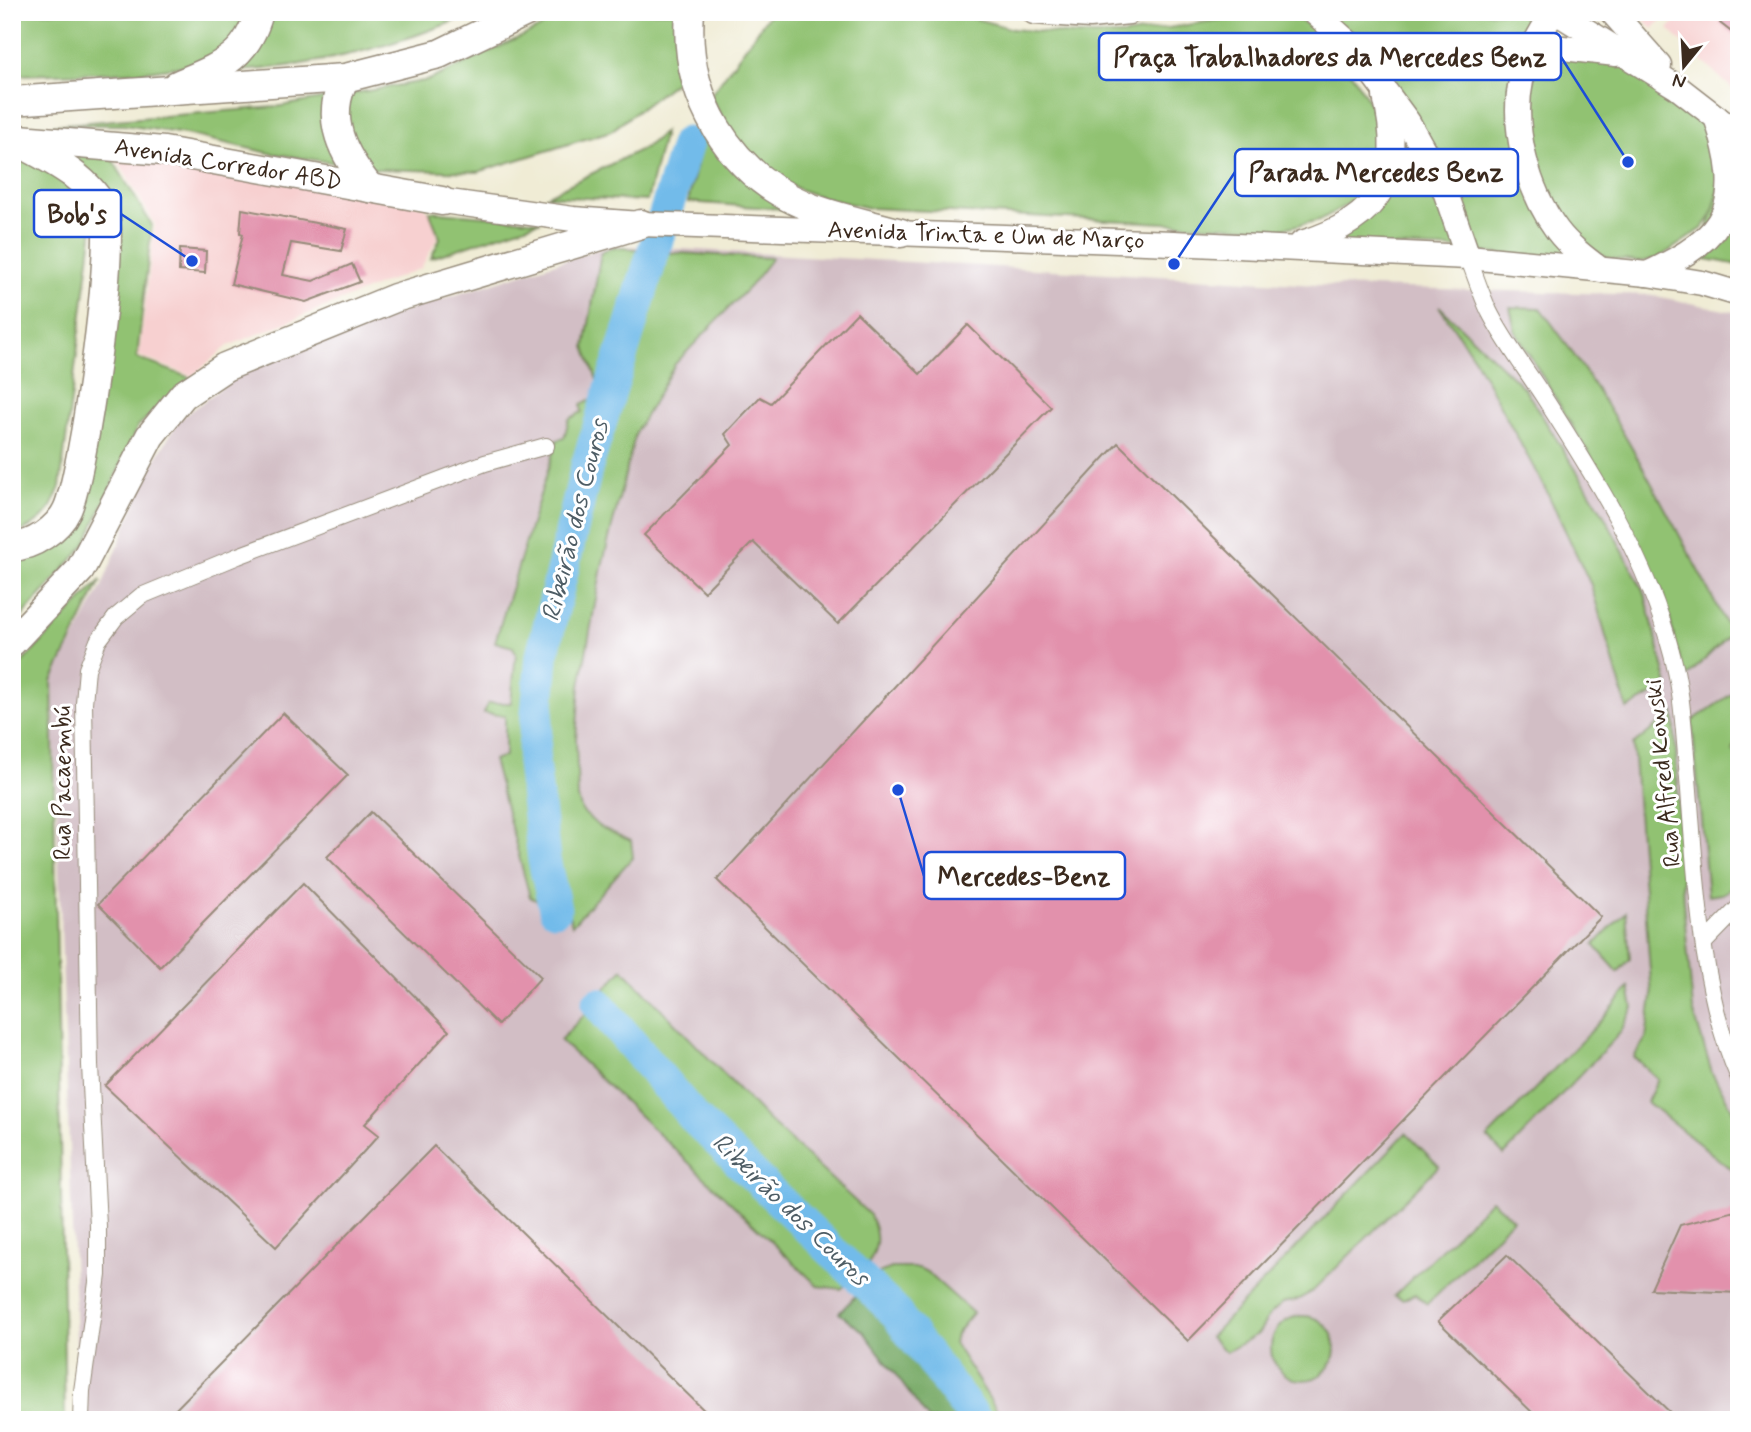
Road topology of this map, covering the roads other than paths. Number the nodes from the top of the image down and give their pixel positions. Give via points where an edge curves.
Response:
1 (259, 12) edge
2 (526, 12) edge
3 (690, 12) edge
4 (1034, 12) edge
5 (1129, 12) edge
6 (1314, 12) edge
7 (1554, 12) edge
8 (1612, 12) edge
9 (1629, 56) junction
10 (1528, 58) junction
11 (345, 78) junction
12 (1677, 87) junction
13 (1383, 89) junction
14 (159, 93) junction
15 (12, 101) edge
16 (1716, 117) junction
17 (1739, 135) edge
18 (13, 139) edge
19 (370, 188) junction
20 (442, 201) joint
21 (646, 224) junction
22 (901, 233) junction
23 (1286, 248) junction
24 (1468, 257) junction
25 (1601, 270) junction
26 (1647, 274) junction
27 (1739, 294) edge
28 (546, 446) dead end
29 (12, 547) edge
30 (12, 642) edge
31 (1739, 907) edge
32 (1704, 943) junction
33 (1739, 1078) edge
34 (81, 1420) edge

1 - 14 highway via 244,48 227,62
2 - 11 highway via 439,54
3 - 22 highway via 690,57 698,93 731,150 752,172 808,206
4 - 5 main road via 1090,16
6 - 13 main road via 1352,46
7 - 9 main road
7 - 10 main road
8 - 12 main road
9 - 10 main road via 1563,48
9 - 12 main road
10 - 25 main road via 1518,116 1534,188 1556,229
11 - 14 highway
11 - 19 highway via 336,96 335,124 345,153
12 - 16 main road
13 - 23 main road via 1393,137 1387,175 1376,198 1347,226
13 - 24 main road via 1427,153
14 - 15 highway
16 - 17 main road
16 - 26 main road via 1731,176 1724,214 1694,248
18 - 19 highway, Avenida Corredor ABD via 164,151
18 - 29 highway via 85,184 108,223 104,299 67,511 47,534
19 - 20 highway, Avenida Corredor ABD
20 - 21 main road, Avenida Trinta e Um de Março
21 - 22 main road, Avenida Trinta e Um de Março
21 - 30 highway via 396,298 215,374 183,396 150,436 80,570
22 - 23 main road, Avenida Trinta e Um de Março
23 - 24 main road, Avenida Trinta e Um de Março
24 - 25 main road, Avenida Trinta e Um de Março
24 - 32 street, Rua Alfred Kowski via 1488,310 1600,488 1652,590 1681,695
25 - 26 main road, Avenida Trinta e Um de Março
26 - 27 main road, Avenida Trinta e Um de Março via 1702,282
28 - 34 street, Rua Pacaembú via 485,463 141,596 116,617 98,641 88,669 84,703 98,1275
31 - 32 street
32 - 33 street, Rua Alfred Kowski via 1724,1043

